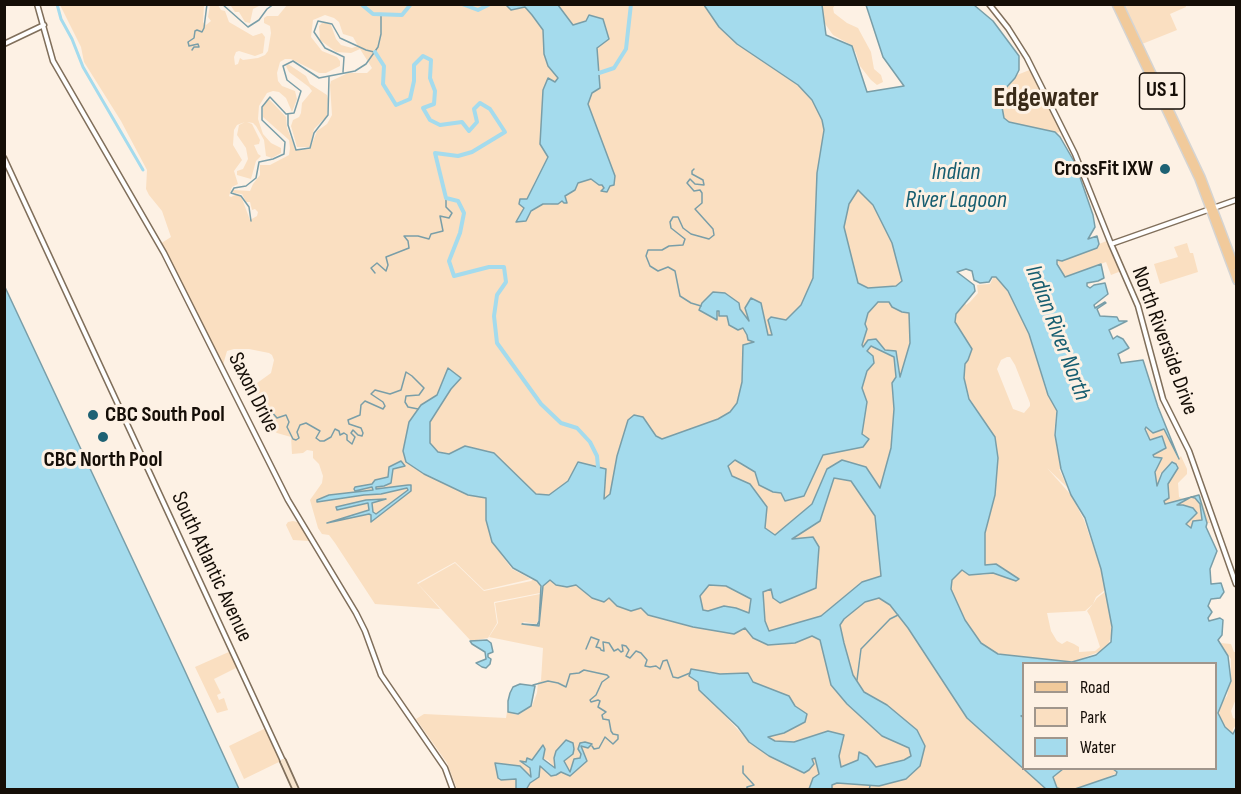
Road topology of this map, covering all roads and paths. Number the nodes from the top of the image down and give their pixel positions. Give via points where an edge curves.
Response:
1 (37, 4) edge
2 (989, 4) edge
3 (1115, 4) edge
4 (1120, 4) edge
5 (44, 25) junction
6 (4, 44) edge
7 (1167, 112) junction
8 (1180, 130) junction
9 (1185, 151) junction
10 (4, 158) edge
11 (1200, 174) junction
12 (1236, 200) edge
13 (1212, 208) junction
14 (1111, 244) junction
15 (1236, 267) edge
16 (1235, 274) edge
17 (1236, 281) edge
18 (1236, 584) edge
19 (283, 761) joint
20 (296, 789) edge
21 (453, 789) edge

1 - 5 street, Saxon Drive
2 - 14 street, North Riverside Drive via 1016,39 1048,99
3 - 7 main road, US 1
4 - 8 main road, US 1
5 - 6 street
5 - 21 street, Saxon Drive via 53,61 164,253 288,500 356,613 381,675 445,768
7 - 8 main road
7 - 9 main road, US 1
8 - 11 main road, US 1
9 - 11 main road
9 - 13 main road, US 1
10 - 19 street, South Atlantic Avenue
11 - 13 main road, US 1
12 - 13 street
13 - 14 street
13 - 15 main road, US 1
13 - 16 main road, US 1
14 - 18 street, North Riverside Drive via 1141,314 1163,399 1189,451
16 - 17 main road, US 1
19 - 20 main road

